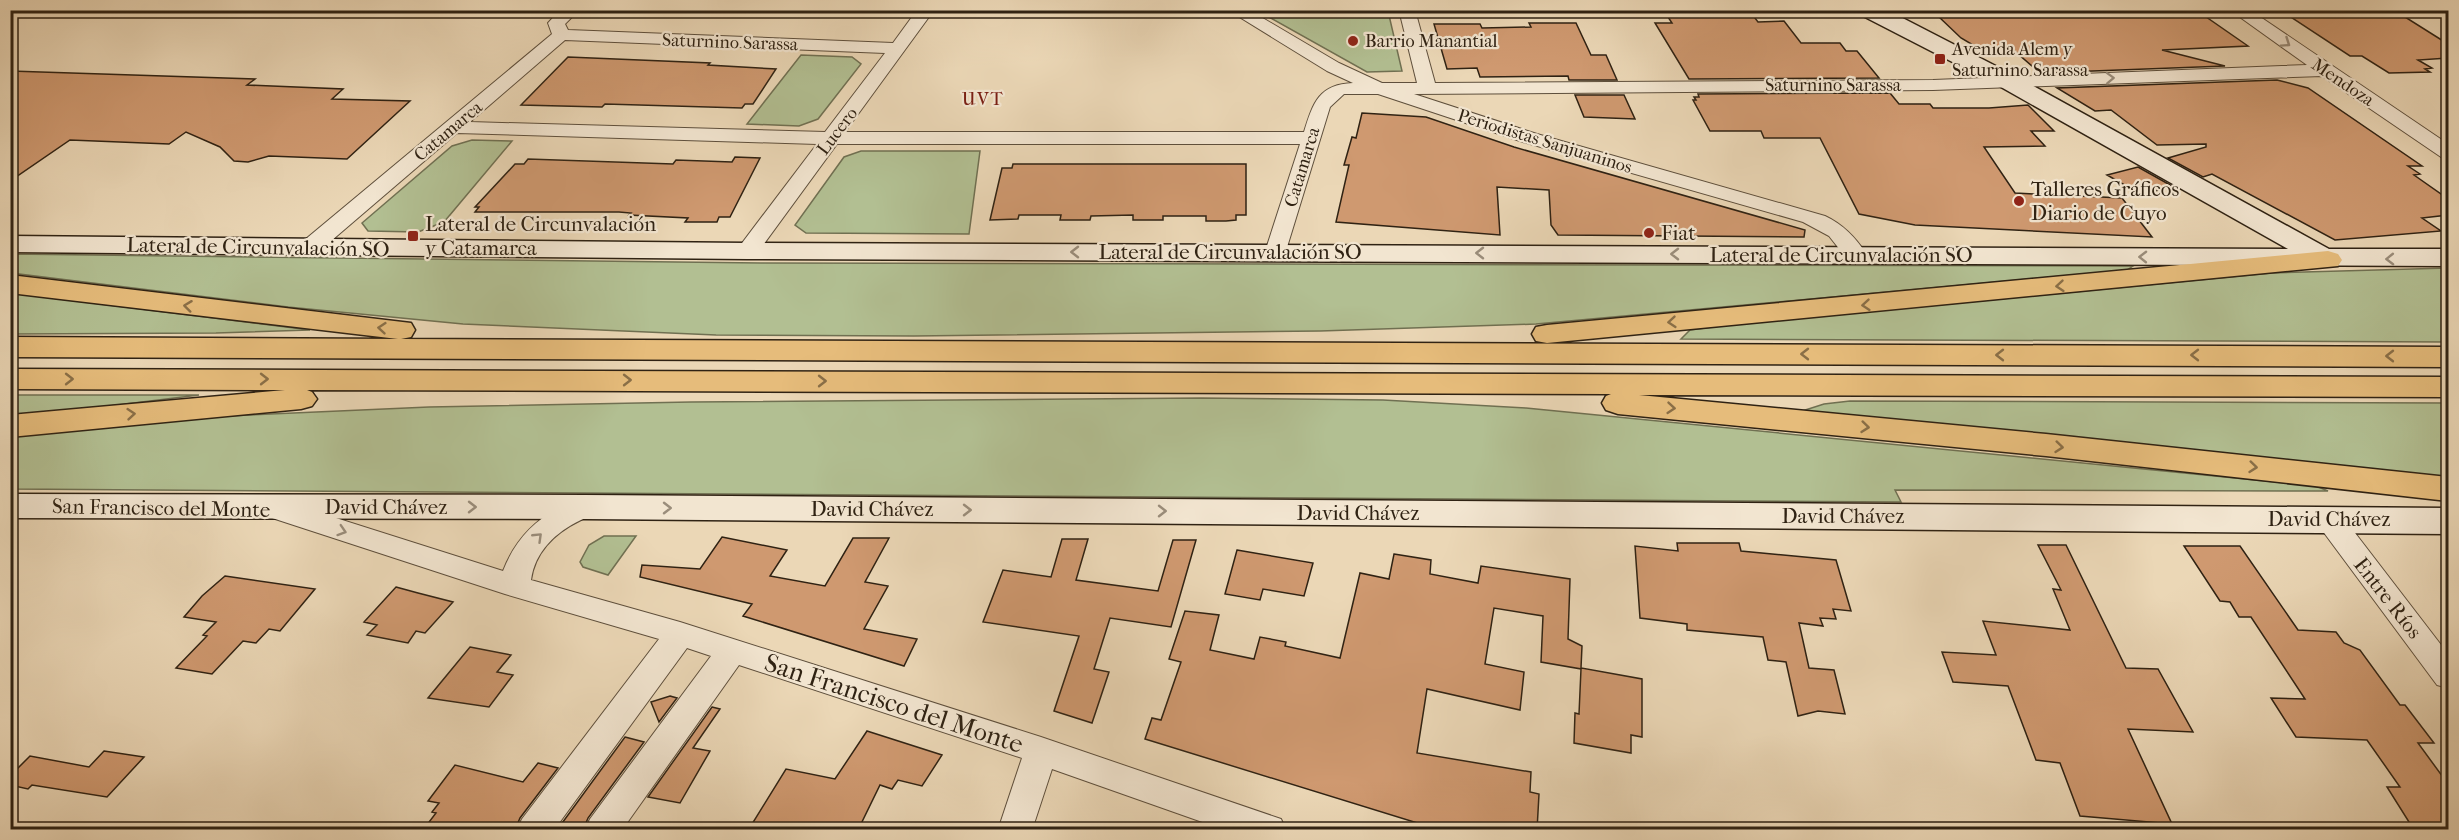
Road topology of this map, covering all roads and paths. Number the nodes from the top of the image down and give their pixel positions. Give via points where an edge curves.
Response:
1 (571, 10) edge
2 (926, 10) edge
3 (1236, 10) edge
4 (1407, 10) edge
5 (1869, 10) edge
6 (2238, 10) edge
7 (561, 35) junction
8 (898, 48) junction
9 (2326, 70) junction
10 (2009, 82) junction
11 (1340, 89) joint
12 (1380, 89) junction
13 (1428, 89) junction
14 (452, 127) junction
15 (831, 138) junction
16 (1311, 138) junction
17 (2448, 153) edge
18 (10, 244) edge
19 (309, 248) junction
20 (747, 251) junction
21 (1276, 252) junction
22 (1856, 255) junction
23 (2448, 258) edge
24 (2328, 260) junction
25 (10, 284) edge
26 (10, 347) edge
27 (692, 350) junction
28 (1279, 351) junction
29 (2448, 357) edge
30 (10, 379) edge
31 (580, 380) junction
32 (1320, 383) junction
33 (2448, 387) edge
34 (10, 426) edge
35 (2448, 489) edge
36 (10, 506) edge
37 (267, 506) junction
38 (586, 507) junction
39 (2329, 519) junction
40 (2448, 521) edge
41 (515, 586) junction
42 (680, 634) junction
43 (732, 651) junction
44 (2448, 676) edge
45 (1041, 751) junction
46 (534, 830) edge
47 (602, 830) edge
48 (1015, 830) edge
49 (1269, 830) edge

1 - 7 street via 556,23
2 - 8 street, Lucero
3 - 12 street, Periodistas Sanjuaninos via 1333,67
4 - 13 street
5 - 10 street
6 -> 9 street, Mendoza
7 - 8 street, Saturnino Sarassa
7 - 14 street, Catamarca
8 - 15 street, Lucero
10 -> 9 street, Saturnino Sarassa
9 - 17 street, Mendoza
10 - 13 street, Saturnino Sarassa
10 - 24 street
11 - 12 street, Saturnino Sarassa
11 - 16 street, Catamarca via 1323,102
12 - 13 street, Saturnino Sarassa
12 - 22 street, Periodistas Sanjuaninos via 1505,131 1824,223 1844,236
14 - 15 street
14 - 19 street, Catamarca
15 - 16 street
15 - 20 street, Lucero
16 - 21 street, Catamarca
18 - 19 street, Lateral de Circunvalación SO
19 - 20 street, Lateral de Circunvalación SO
21 -> 20 street, Lateral de Circunvalación SO
22 -> 21 street, Lateral de Circunvalación SO
24 -> 22 street, Lateral de Circunvalación SO
23 -> 24 street, Lateral de Circunvalación SO
24 -> 28 highway via 1514,337
27 -> 25 highway via 459,336
26 - 27 highway
27 - 28 highway
29 -> 28 highway
30 -> 31 highway
31 -> 32 highway
34 -> 31 highway via 233,404
32 - 33 highway
32 -> 35 highway via 1641,405
36 - 37 street, San Francisco del Monte
37 -> 38 street, David Chávez
37 -> 41 street, San Francisco del Monte
38 -> 39 street, David Chávez
41 -> 38 street via 520,560 537,537 559,519
39 - 40 street, David Chávez
39 - 44 street, Entre Ríos
41 - 42 street, San Francisco del Monte
42 - 43 street, San Francisco del Monte
42 - 46 street
43 - 45 street, San Francisco del Monte
43 - 47 street
45 - 48 street
45 - 49 street, San Francisco del Monte

